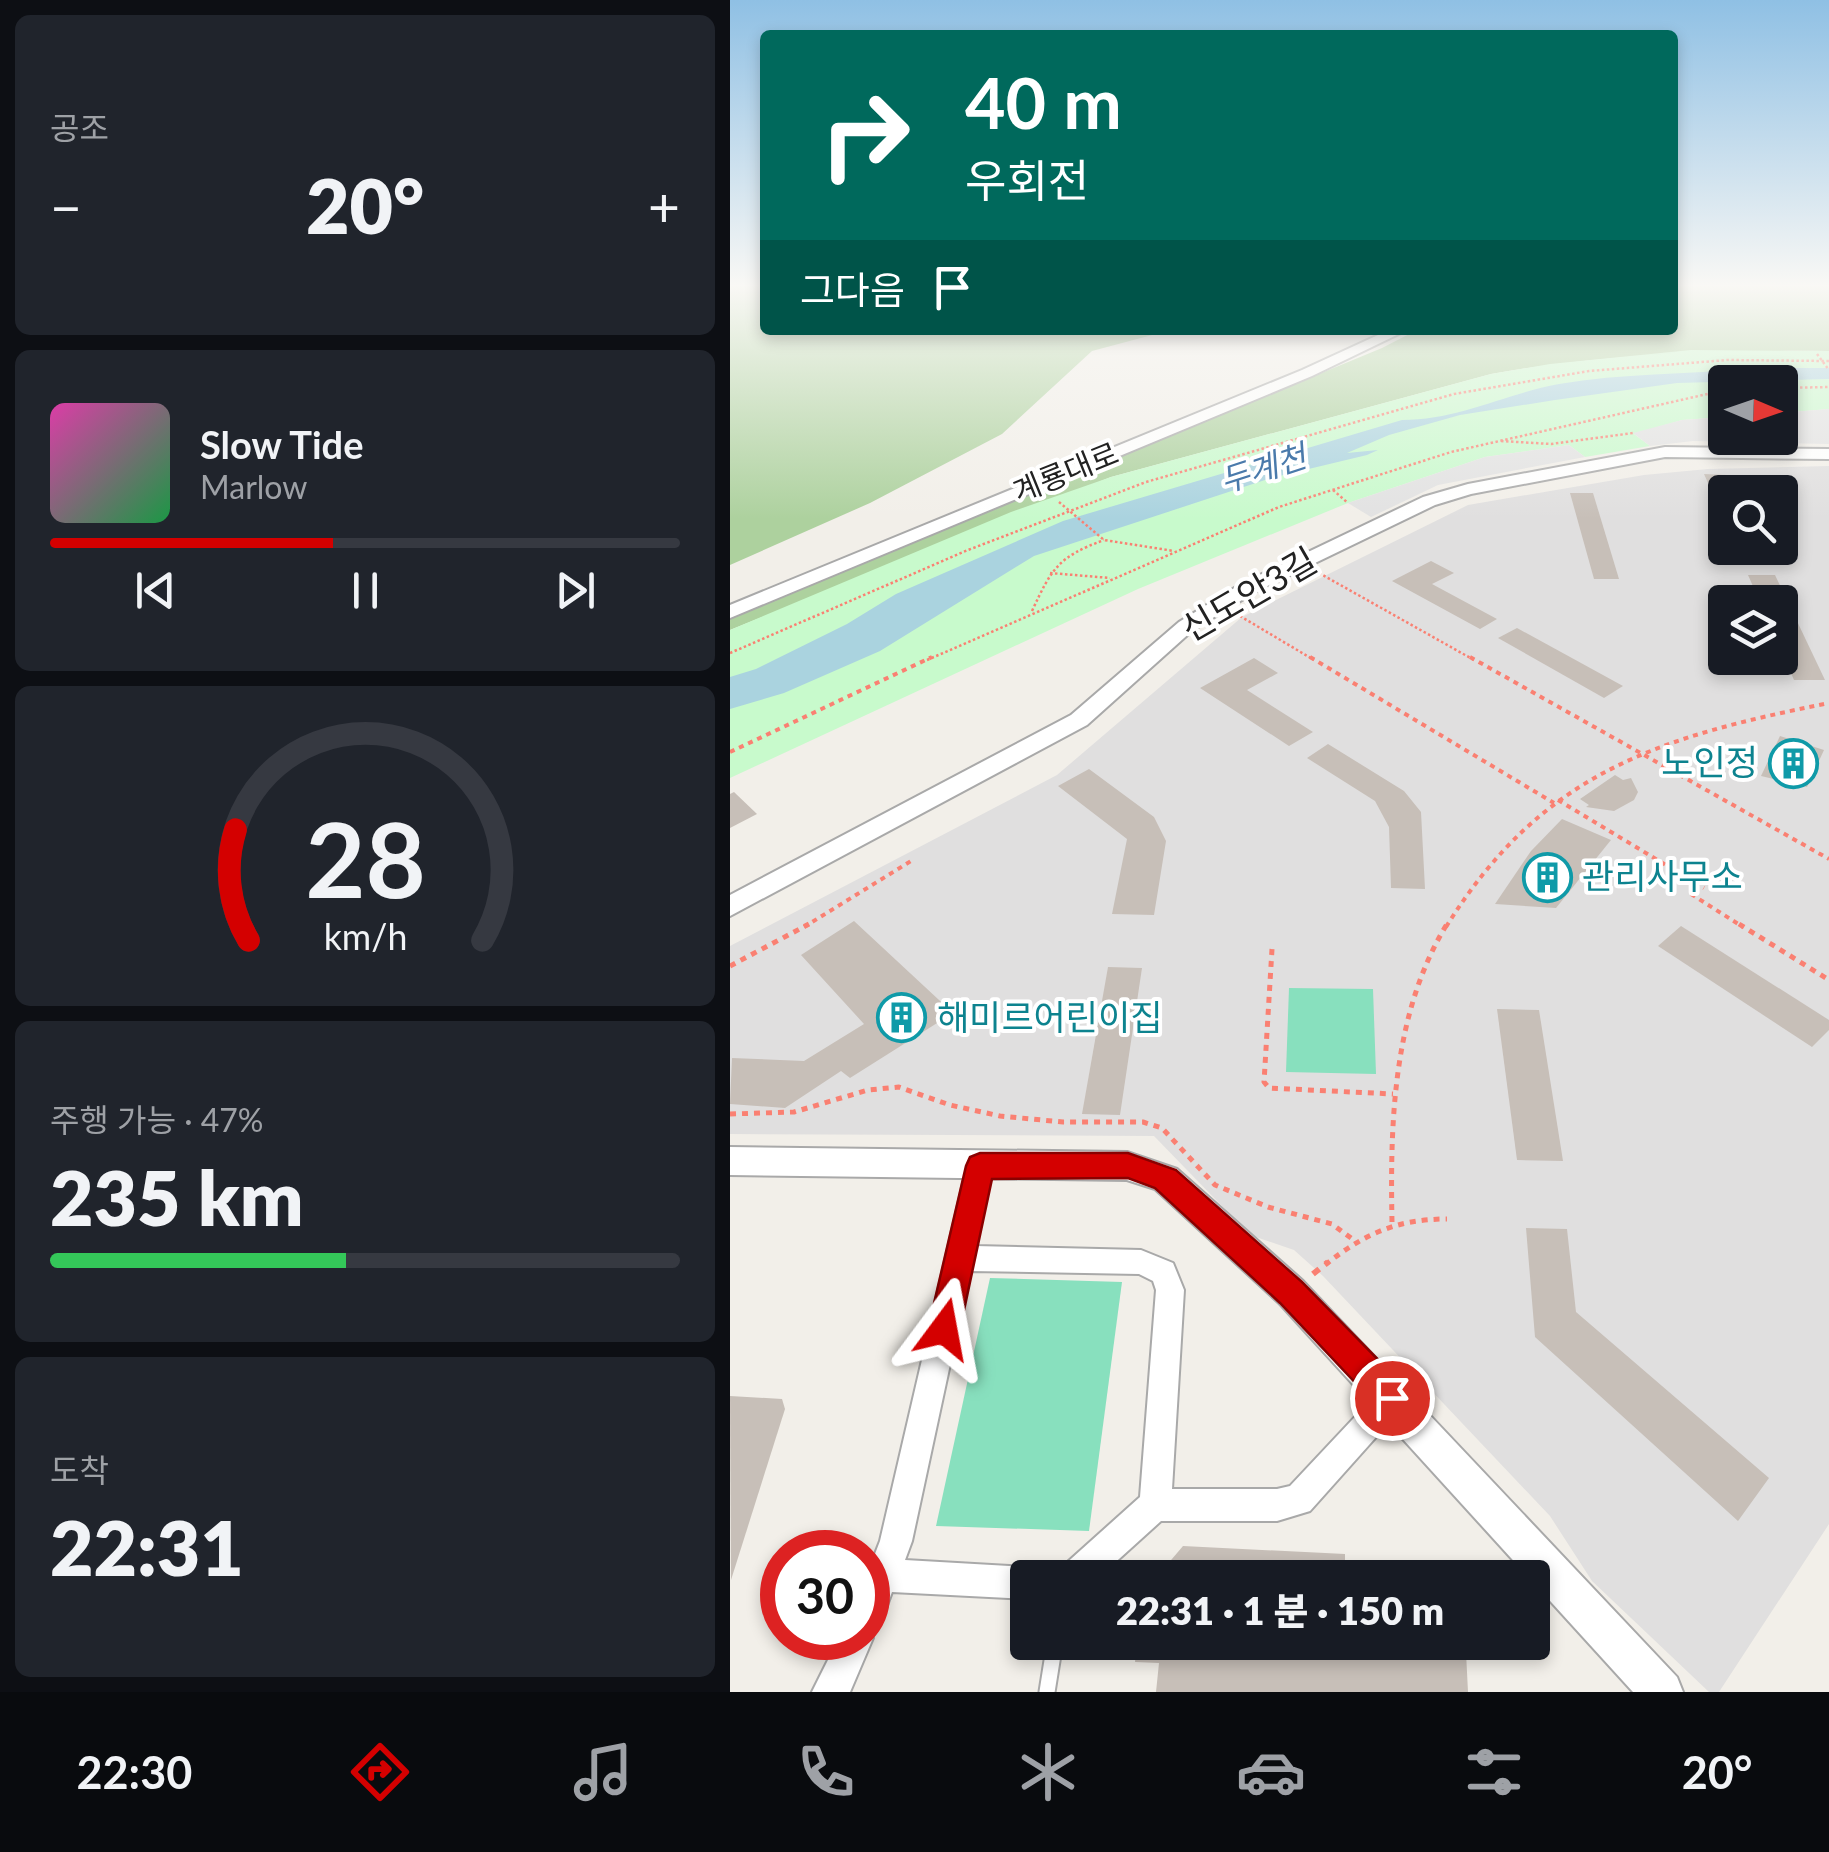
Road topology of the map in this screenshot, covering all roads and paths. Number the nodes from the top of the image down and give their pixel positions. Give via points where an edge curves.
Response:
1 (1292, 362) edge
2 (1324, 362) edge
3 (1747, 362) edge
4 (1829, 387) edge
5 (1798, 388) edge
6 (1708, 394) edge
7 (1633, 432) dead end
8 (1496, 440) junction
9 (1829, 454) edge
10 (1333, 490) junction
11 (1059, 502) dead end
12 (1348, 503) dead end
13 (1071, 510) junction
14 (1104, 540) junction
15 (1178, 552) junction
16 (1300, 563) junction
17 (1050, 573) junction
18 (1114, 578) junction
19 (730, 596) edge
20 (1222, 604) junction
21 (730, 612) edge
22 (1032, 612) junction
23 (730, 652) edge
24 (1829, 704) edge
25 (730, 752) edge
26 (1640, 754) junction
27 (1556, 802) junction
28 (1829, 859) edge
29 (911, 860) dead end
30 (1704, 888) dead end
31 (1692, 894) dead end
32 (730, 908) edge
33 (1272, 949) dead end
34 (730, 966) edge
35 (1829, 980) edge
36 (1393, 1094) junction
37 (730, 1162) edge
38 (980, 1166) junction
39 (1447, 1219) dead end
40 (1392, 1222) junction
41 (960, 1258) junction
42 (1291, 1292) junction
43 (1392, 1398) junction
44 (1155, 1505) junction
45 (890, 1558) edge
46 (1093, 1560) edge
47 (890, 1575) edge
48 (1010, 1582) edge
49 (845, 1660) edge
50 (1052, 1660) edge
51 (829, 1692) edge
52 (1046, 1692) edge
53 (1662, 1692) edge

1 - 19 street, 계룡대로
2 - 21 street, 계룡대로
3 - 13 path via 1498,384 1298,436
4 - 5 path
6 - 8 path
7 - 8 path via 1552,444
8 - 10 path
9 - 16 street, 신도안3길 via 1666,452 1468,489
10 - 12 path
10 - 15 path via 1218,530
11 - 13 path
13 - 14 path
13 - 23 path
14 - 15 path
14 - 17 path via 1065,554
15 - 18 path
16 - 20 street, 신도안3길
16 - 26 path
17 - 18 path
17 - 22 path
18 - 22 path
20 - 27 path
20 - 32 street, 신도안3길 via 1186,626 1079,720
22 - 25 path
24 - 26 path via 1714,729
26 - 27 path
26 - 28 path
27 - 30 path
27 - 36 path via 1471,880 1412,999
29 - 34 path
31 - 35 path
33 - 36 path via 1264,1082 1269,1088
36 - 40 path
37 - 38 street
38 - 41 street
38 - 42 street via 1128,1166 1166,1179
39 - 40 path
40 - 42 path via 1354,1242
41 - 44 street via 1141,1262 1162,1272 1170,1290
41 - 45 street
42 - 43 street
43 - 44 street via 1298,1500
43 - 53 street
44 - 46 street
47 - 48 street
49 - 51 street
50 - 52 lane

